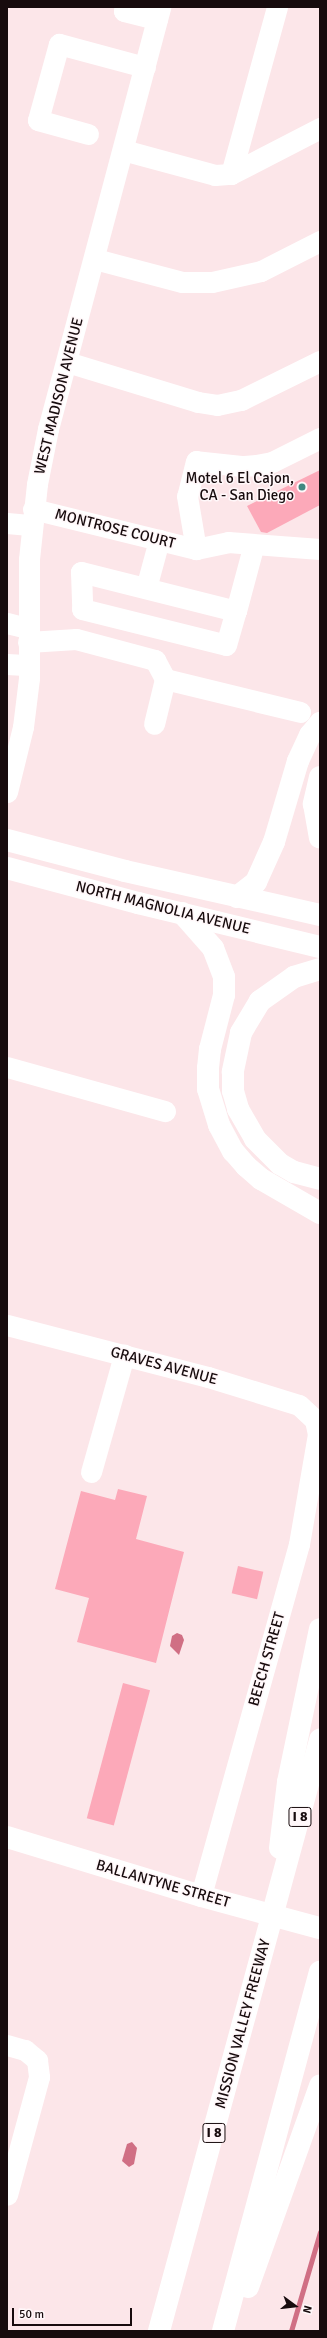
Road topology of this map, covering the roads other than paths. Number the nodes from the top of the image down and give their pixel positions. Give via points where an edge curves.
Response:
1 (125, 7) edge
2 (277, 7) edge
3 (159, 13) edge
4 (145, 67) junction
5 (320, 128) edge
6 (88, 134) dead end
7 (123, 150) junction
8 (232, 174) junction
9 (320, 241) edge
10 (95, 260) junction
11 (320, 361) edge
12 (67, 362) junction
13 (320, 438) edge
14 (32, 517) junction
15 (7, 523) edge
16 (159, 540) junction
17 (254, 544) junction
18 (320, 548) edge
19 (196, 549) junction
20 (146, 588) junction
21 (236, 611) junction
22 (7, 623) edge
23 (28, 635) junction
24 (7, 664) edge
25 (29, 665) junction
26 (165, 679) junction
27 (300, 712) dead end
28 (154, 724) dead end
29 (320, 724) edge
30 (320, 777) edge
31 (7, 792) edge
32 (320, 837) edge
33 (7, 840) edge
34 (7, 868) edge
35 (237, 897) junction
36 (182, 913) junction
37 (320, 915) edge
38 (320, 947) edge
39 (320, 969) edge
40 (7, 1067) edge
41 (166, 1112) dead end
42 (320, 1179) edge
43 (320, 1212) edge
44 (7, 1325) edge
45 (124, 1356) junction
46 (315, 1420) joint
47 (91, 1472) dead end
48 (320, 1629) edge
49 (320, 1740) edge
50 (7, 1837) edge
51 (277, 1893) junction
52 (201, 1896) junction
53 (320, 1928) edge
54 (320, 1972) edge
55 (7, 2045) edge
56 (320, 2086) edge
57 (7, 2195) edge
58 (159, 2331) edge
59 (224, 2331) edge
60 (231, 2331) edge

1 - 3 street via 124,11
2 - 8 street
3 - 4 street, WEST MADISON AVENUE
4 - 6 street via 59,44 38,120
4 - 7 street, WEST MADISON AVENUE
5 - 8 street
7 - 8 street via 215,175
7 - 10 street, WEST MADISON AVENUE
9 - 10 street via 261,270 212,282 182,282
10 - 12 street, WEST MADISON AVENUE
11 - 12 street via 241,400 217,405 198,402
12 - 14 street, WEST MADISON AVENUE via 48,429
13 - 19 street via 272,462 257,465 220,465 196,461 187,496
14 - 15 street, MONTROSE COURT
14 - 16 street, MONTROSE COURT
14 - 23 street, WEST MADISON AVENUE
16 - 19 street, MONTROSE COURT
16 - 20 street
17 - 18 street
17 - 19 street via 228,542
17 - 21 street
20 - 21 street
20 - 21 street via 81,572 82,609 226,645
22 - 23 street
23 - 25 street, WEST MADISON AVENUE
23 - 26 street via 76,638 149,658 159,665
24 - 25 street
25 - 31 street, WEST MADISON AVENUE via 23,727
26 - 27 street
26 - 28 street
29 - 35 main road via 310,735 298,761 274,842 256,882
30 - 32 main road via 314,804
33 - 35 main road, NORTH MAGNOLIA AVENUE
34 - 36 main road, NORTH MAGNOLIA AVENUE
35 - 37 main road, NORTH MAGNOLIA AVENUE
36 - 38 main road, NORTH MAGNOLIA AVENUE
36 - 43 main road via 213,948 224,976 224,995 210,1049 208,1068 208,1089 219,1125 233,1151 261,1179
39 - 42 main road via 294,977 260,1001 241,1033 233,1072 233,1091 238,1109 255,1139 280,1164 294,1172
40 - 41 street
44 - 45 street, GRAVES AVENUE
45 - 46 street, GRAVES AVENUE via 208,1377 299,1405
45 - 47 street
46 - 52 street, BEECH STREET via 318,1434 299,1544
48 - 51 main road via 288,1782
49 - 51 main road, MISSION VALLEY FREEWAY / I 8
50 - 52 main road, BALLANTYNE STREET
51 - 58 main road, MISSION VALLEY FREEWAY / I 8
52 - 53 main road, BALLANTYNE STREET
54 - 59 main road
55 - 57 street via 25,2050 37,2060 39,2077
56 - 60 main road via 274,2220

